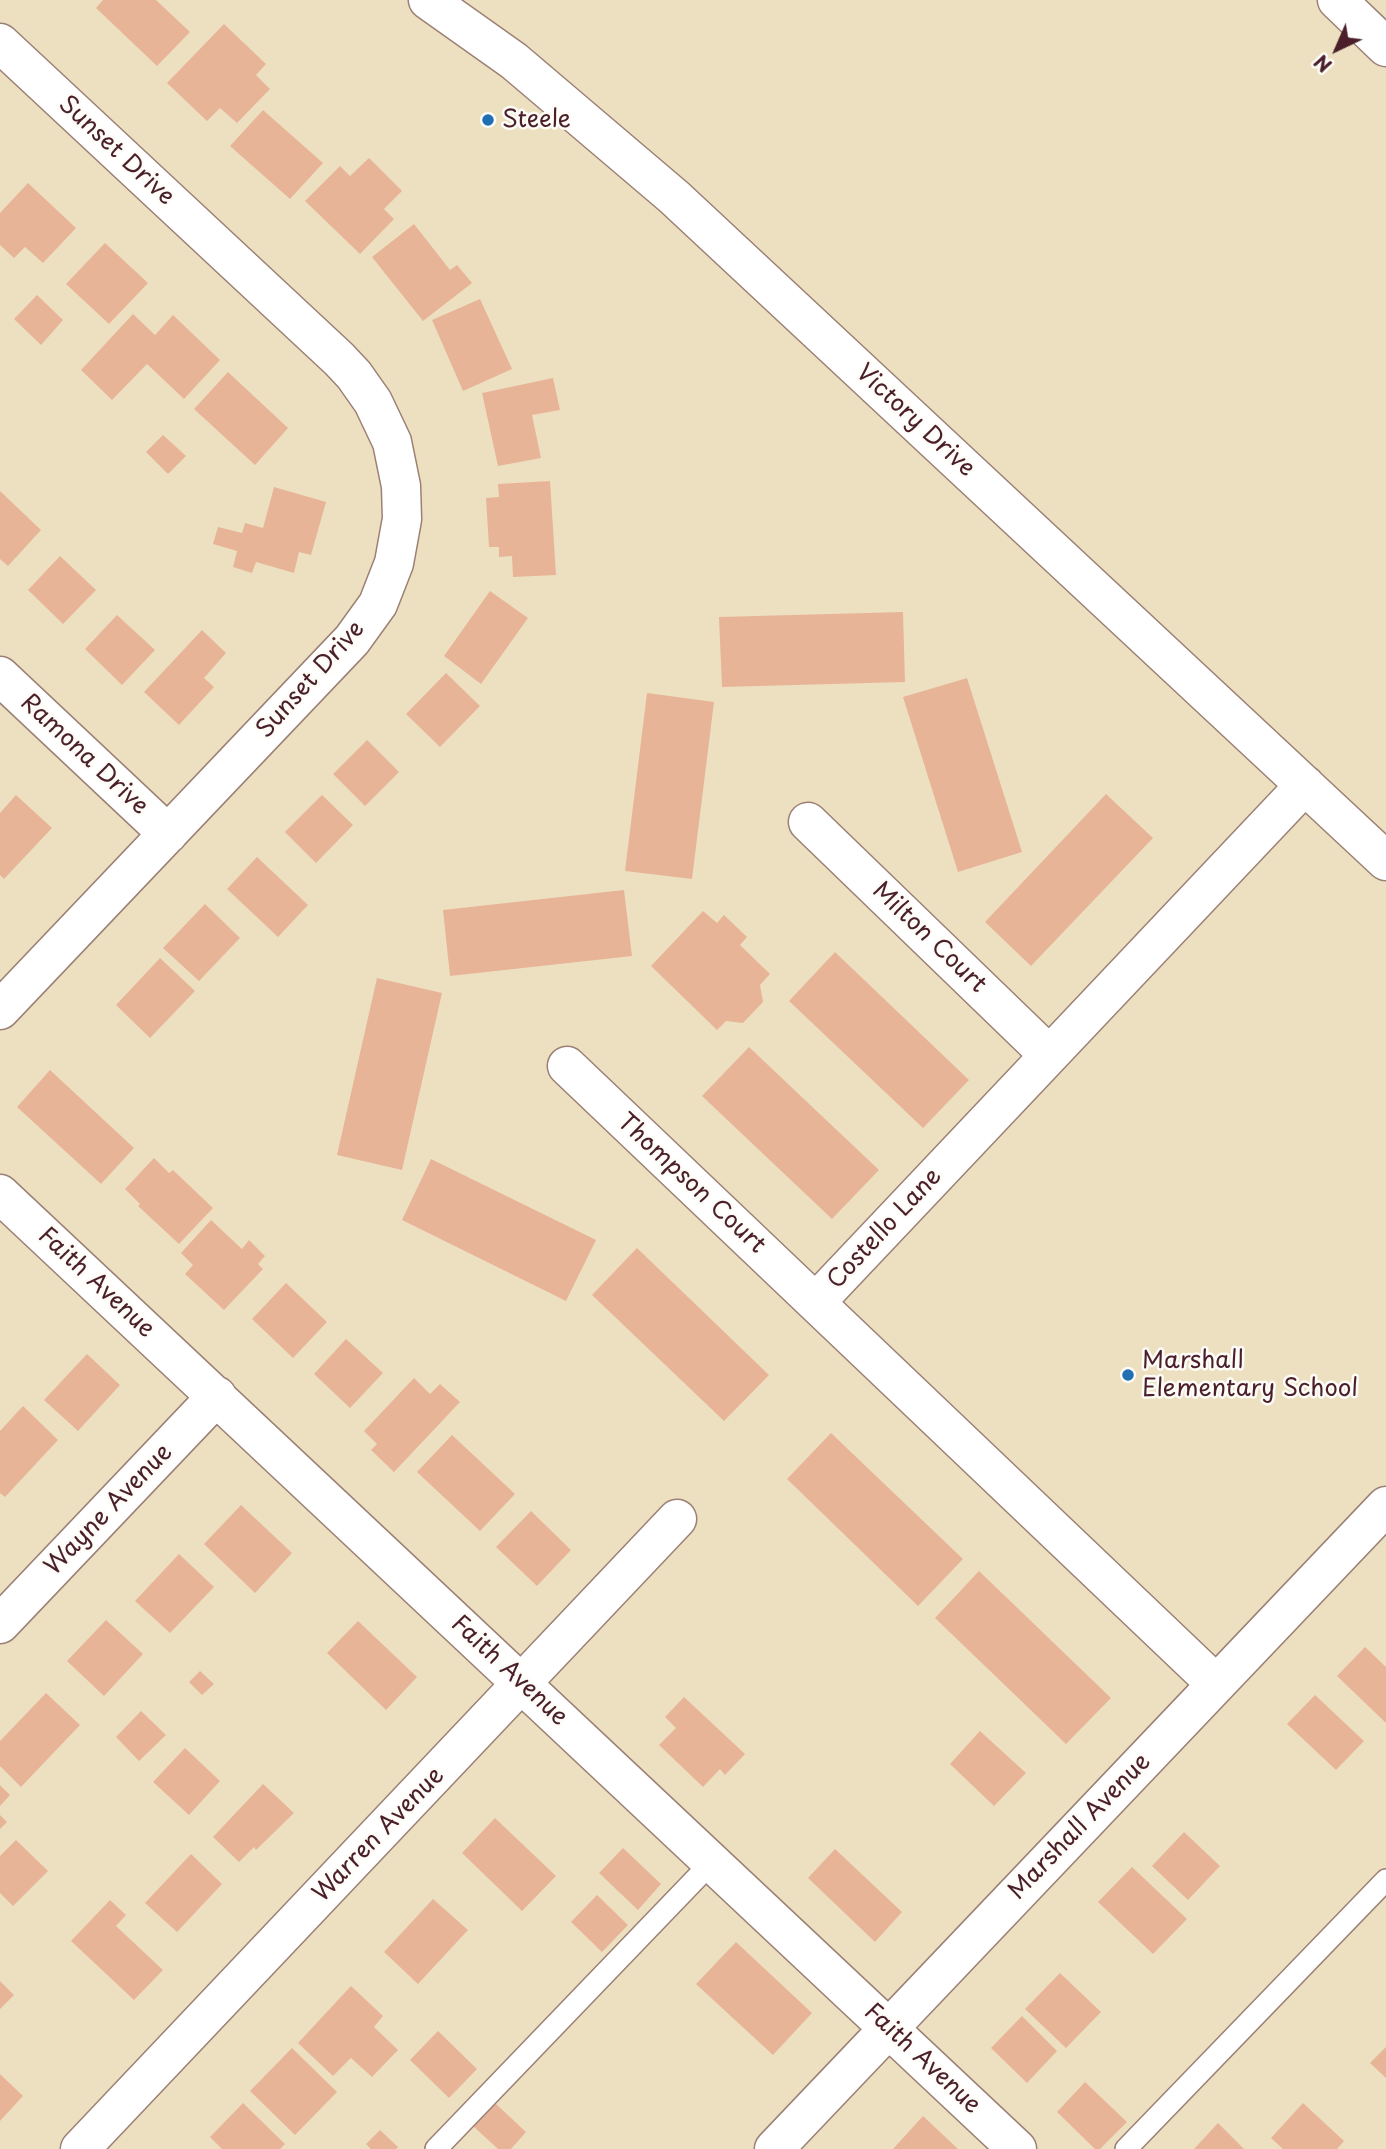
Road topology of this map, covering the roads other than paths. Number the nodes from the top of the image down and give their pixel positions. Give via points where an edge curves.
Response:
1 (428, 0) edge
2 (1337, 0) edge
3 (0, 43) edge
4 (1386, 47) edge
5 (0, 676) edge
6 (1305, 785) junction
7 (808, 822) dead end
8 (168, 834) junction
9 (1386, 861) edge
10 (0, 1010) edge
11 (1049, 1055) junction
12 (567, 1066) dead end
13 (0, 1194) edge
14 (816, 1302) junction
15 (217, 1396) junction
16 (1386, 1506) edge
17 (677, 1519) dead end
18 (0, 1624) edge
19 (523, 1684) junction
20 (1216, 1684) junction
21 (712, 1862) junction
22 (1386, 1880) edge
23 (888, 2028) junction
24 (80, 2149) edge
25 (436, 2149) edge
26 (774, 2149) edge
27 (1017, 2149) edge
28 (1126, 2149) edge

1 - 6 street, Victory Drive via 514,61 664,189
2 - 4 street
3 - 8 street, Sunset Drive via 339,359 373,402 392,442 402,519 394,563 378,604 352,640
5 - 8 street, Ramona Drive
6 - 9 street, Victory Drive
6 - 11 street, Costello Lane
7 - 11 street, Milton Court
8 - 10 street, Sunset Drive
11 - 14 street, Costello Lane
12 - 14 street, Thompson Court
13 - 15 street, Faith Avenue
14 - 20 street, Costello Lane
15 - 18 street, Wayne Avenue
15 - 19 street, Faith Avenue
16 - 20 street, Marshall Avenue
17 - 19 street, Warren Avenue
19 - 21 street, Faith Avenue
19 - 24 street, Warren Avenue
20 - 23 street, Marshall Avenue
21 - 23 street, Faith Avenue
21 - 25 lane
22 - 28 lane
23 - 26 street, Marshall Avenue
23 - 27 street, Faith Avenue

